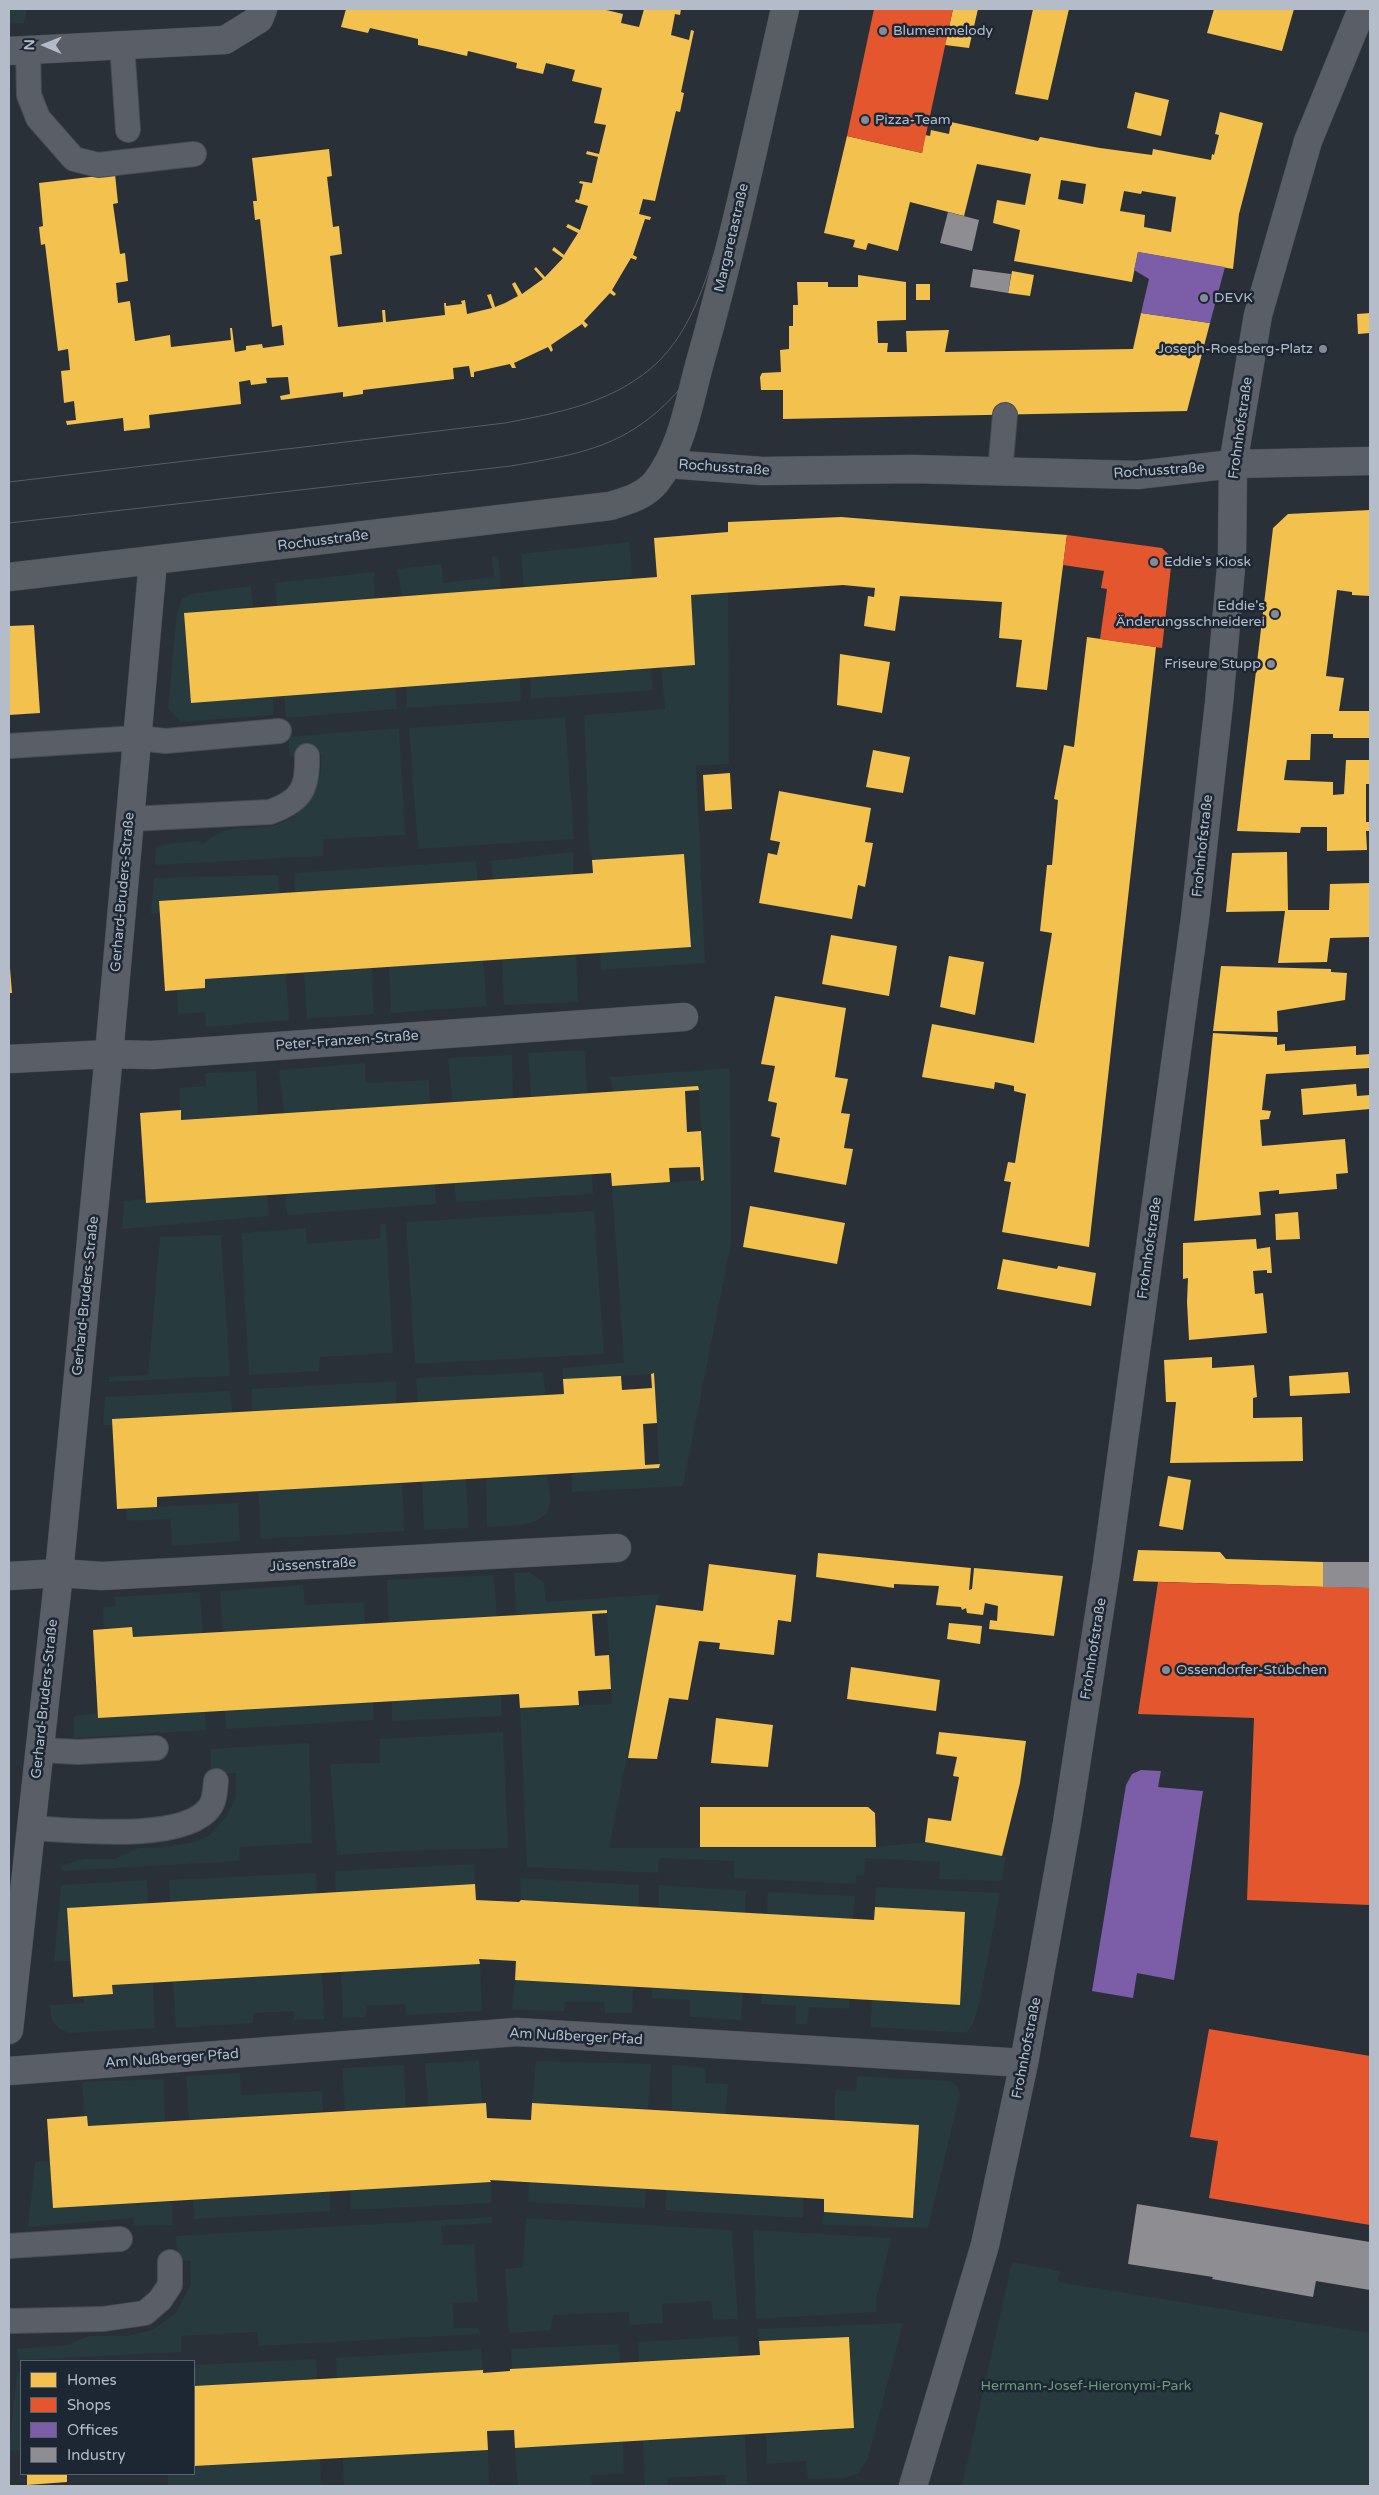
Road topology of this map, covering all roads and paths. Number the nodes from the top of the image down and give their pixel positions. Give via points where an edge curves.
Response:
1 (263, 9) edge
2 (785, 9) edge
3 (1362, 9) edge
4 (122, 45) junction
5 (18, 51) edge
6 (128, 130) dead end
7 (194, 154) dead end
8 (1005, 415) dead end
9 (1370, 461) edge
10 (668, 464) junction
11 (1233, 464) junction
12 (1000, 472) junction
13 (153, 560) junction
14 (9, 577) edge
15 (279, 731) dead end
16 (137, 738) junction
17 (9, 746) edge
18 (307, 756) dead end
19 (130, 819) junction
20 (684, 1017) dead end
21 (109, 1054) junction
22 (9, 1059) edge
23 (617, 1548) dead end
24 (59, 1573) junction
25 (9, 1576) edge
26 (156, 1748) dead end
27 (40, 1750) junction
28 (216, 1781) dead end
29 (31, 1828) junction
30 (9, 2030) edge
31 (1024, 2063) junction
32 (9, 2072) edge
33 (120, 2239) dead end
34 (9, 2246) edge
35 (170, 2262) dead end
36 (9, 2320) edge
37 (913, 2486) edge

1 - 4 street via 259,20 226,40
2 - 10 street, Margaretastraße via 718,297 678,440
3 - 11 street, Frohnhofstraße via 1308,141 1258,315
4 - 5 street
4 - 6 lane
5 - 7 lane via 38,118 74,159 98,165
8 - 12 lane
9 - 11 street, Rochusstraße
10 - 12 street, Rochusstraße via 762,471 913,469
10 - 13 street, Rochusstraße via 655,484 633,499 610,506
11 - 12 street, Rochusstraße via 1137,475
11 - 31 street, Frohnhofstraße via 1232,556 1195,918 1107,1562 1067,1823
13 - 14 street, Rochusstraße
13 - 16 street, Gerhard-Bruders-Straße
15 - 16 lane via 166,741
16 - 17 lane
16 - 19 street, Gerhard-Bruders-Straße
18 - 19 lane via 303,788 290,805 270,812
19 - 21 street, Gerhard-Bruders-Straße
20 - 21 street, Peter-Franzen-Straße via 162,1054
21 - 22 street, Peter-Franzen-Straße
21 - 24 street, Gerhard-Bruders-Straße
23 - 24 street, Jüssenstraße via 102,1576
24 - 25 street, Jüssenstraße
24 - 27 street, Gerhard-Bruders-Straße
26 - 27 lane via 78,1752
27 - 29 street, Gerhard-Bruders-Straße
28 - 29 lane via 214,1799 202,1816 174,1828 113,1832
29 - 30 street, Gerhard-Bruders-Straße
31 - 32 street, Am Nußberger Pfad via 517,2032
31 - 37 street, Frohnhofstraße via 984,2251
33 - 34 lane
35 - 36 lane via 170,2285 160,2300 145,2313 103,2319

